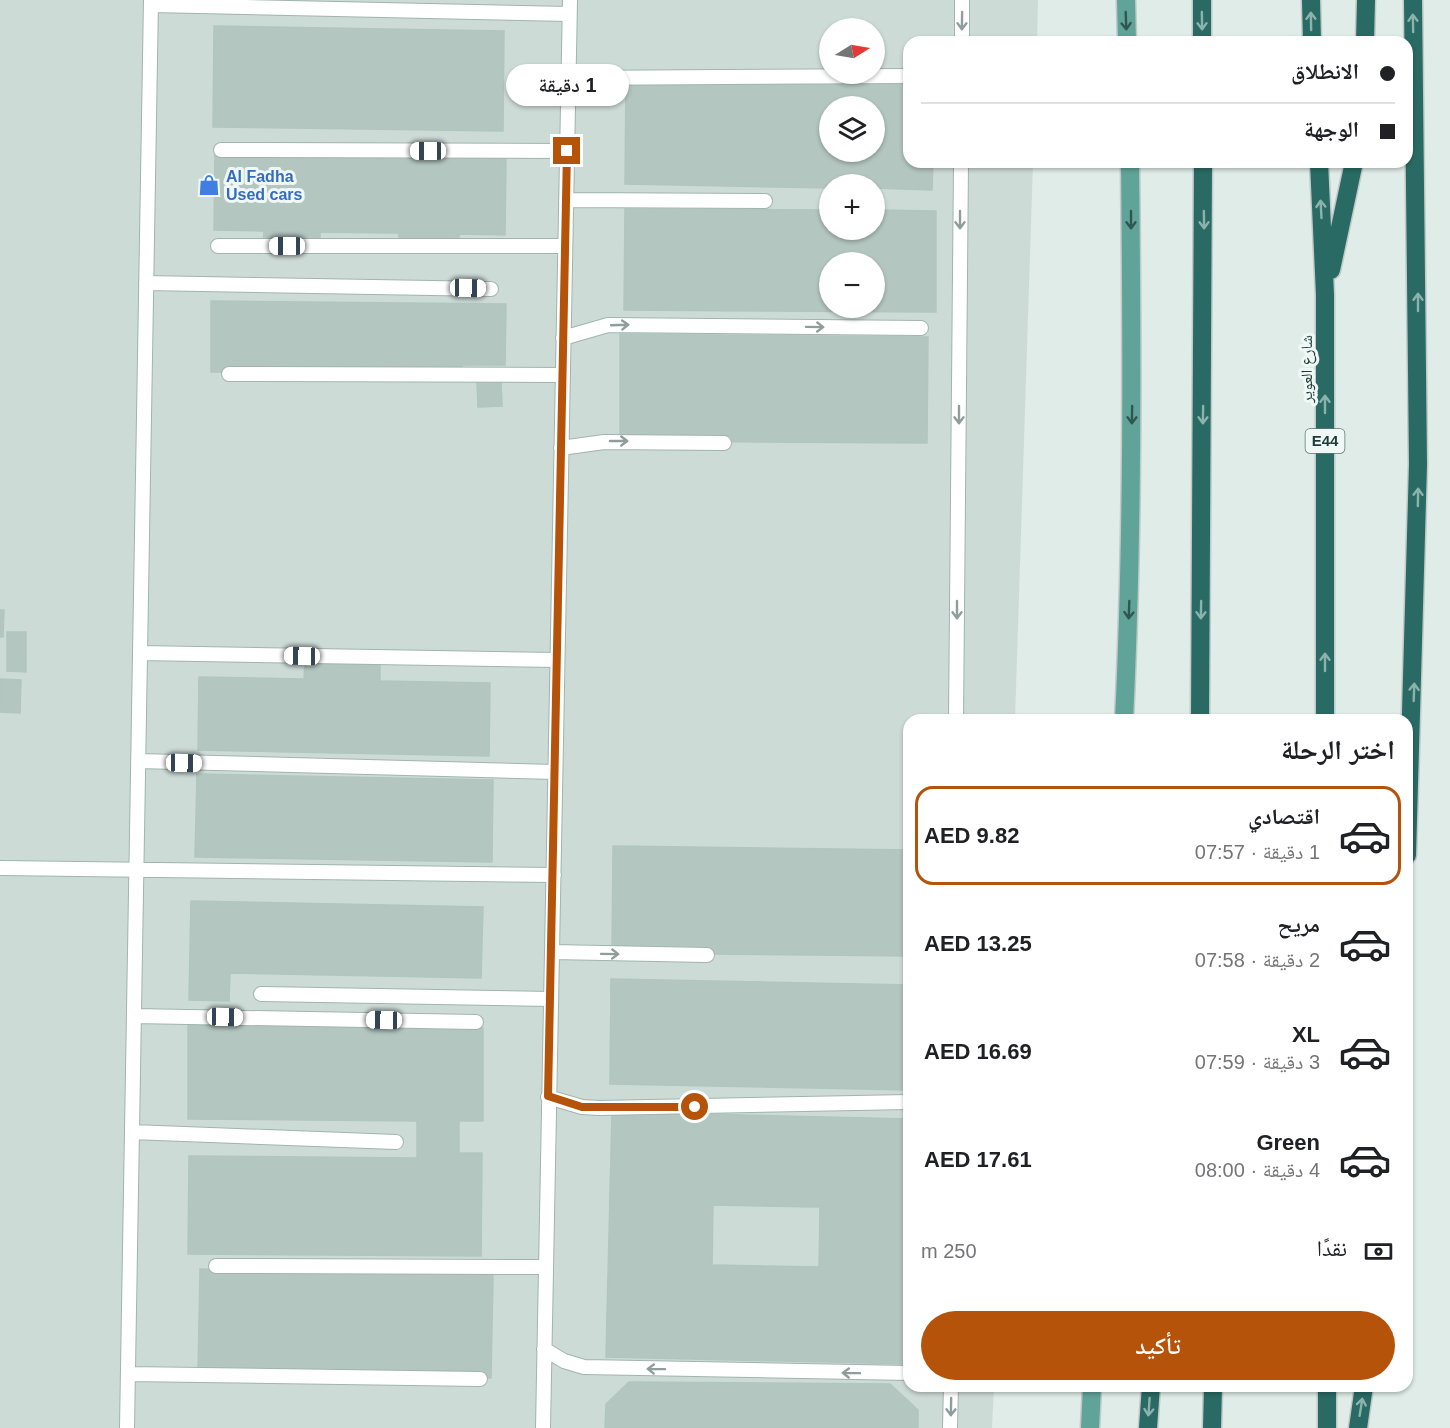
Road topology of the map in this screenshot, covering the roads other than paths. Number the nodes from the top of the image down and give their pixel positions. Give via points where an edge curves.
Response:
1 (962, 0) edge
2 (1126, 0) edge
3 (1202, 0) edge
4 (1311, 0) edge
5 (1366, 0) edge
6 (1413, 0) edge
7 (151, 3) edge
8 (569, 5) edge
9 (962, 36) edge
10 (1127, 36) edge
11 (1202, 36) edge
12 (1311, 36) edge
13 (1365, 36) edge
14 (903, 76) edge
15 (568, 78) junction
16 (221, 150) dead end
17 (567, 151) junction
18 (961, 168) edge
19 (1130, 168) edge
20 (1203, 168) edge
21 (1319, 168) edge
22 (1353, 168) edge
23 (566, 200) junction
24 (765, 201) dead end
25 (218, 246) dead end
26 (565, 246) junction
27 (146, 284) junction
28 (491, 289) dead end
29 (1325, 295) junction
30 (921, 328) dead end
31 (563, 338) junction
32 (230, 374) dead end
33 (563, 375) junction
34 (724, 443) dead end
35 (561, 448) junction
36 (140, 653) junction
37 (557, 660) junction
38 (956, 714) edge
39 (1124, 714) edge
40 (1200, 714) edge
41 (1325, 714) edge
42 (1411, 714) edge
43 (138, 761) junction
44 (555, 772) junction
45 (0, 868) edge
46 (135, 872) junction
47 (554, 875) junction
48 (552, 952) junction
49 (707, 955) dead end
50 (261, 994) dead end
51 (551, 999) junction
52 (134, 1016) junction
53 (476, 1022) dead end
54 (548, 1096) junction
55 (903, 1102) edge
56 (132, 1132) junction
57 (396, 1142) dead end
58 (216, 1266) dead end
59 (546, 1267) junction
60 (544, 1349) junction
61 (903, 1373) edge
62 (128, 1374) junction
63 (480, 1378) dead end
64 (951, 1392) edge
65 (1092, 1392) edge
66 (1151, 1392) edge
67 (1213, 1392) edge
68 (1327, 1392) edge
69 (1363, 1392) edge
70 (127, 1428) edge
71 (543, 1428) edge
72 (950, 1428) edge
73 (1090, 1428) edge
74 (1148, 1428) edge
75 (1212, 1428) edge
76 (1327, 1428) edge
77 (1358, 1428) edge

1 -> 9 lane
2 -> 10 main road
3 -> 11 highway
12 -> 4 highway
5 - 13 highway
42 -> 6 highway via 1418,464
7 - 8 lane
7 - 27 lane
8 - 15 lane
14 - 15 lane
15 - 17 lane
16 - 17 lane
17 - 23 lane
18 -> 38 lane
19 -> 39 main road via 1132,383
20 -> 40 highway
29 -> 21 highway, شارع العوير / E44
22 - 29 highway
23 - 24 lane
23 - 26 lane
25 - 26 lane
26 - 31 lane
27 - 28 lane
27 - 36 lane
41 -> 29 highway, شارع العوير / E44
31 -> 30 lane via 608,325
31 - 33 lane
32 - 33 lane
33 - 35 lane
35 -> 34 lane via 604,442
35 - 37 lane
36 - 37 lane
36 - 43 lane
37 - 44 lane
43 - 44 lane
43 - 46 lane
44 - 47 lane
45 - 46 lane
46 - 47 lane
46 - 52 lane
47 - 48 lane
48 -> 49 lane
48 - 51 lane
50 - 51 lane
51 - 54 lane
52 - 53 lane
52 - 56 lane
54 - 55 lane via 599,1108
54 - 59 lane
56 - 57 lane
56 - 62 lane
58 - 59 lane
59 - 60 lane
61 -> 60 lane via 584,1367
60 - 71 lane
62 - 63 lane
62 - 70 lane
64 -> 72 lane
65 - 73 main road
66 -> 74 highway
67 - 75 highway
68 - 76 highway
77 -> 69 highway

